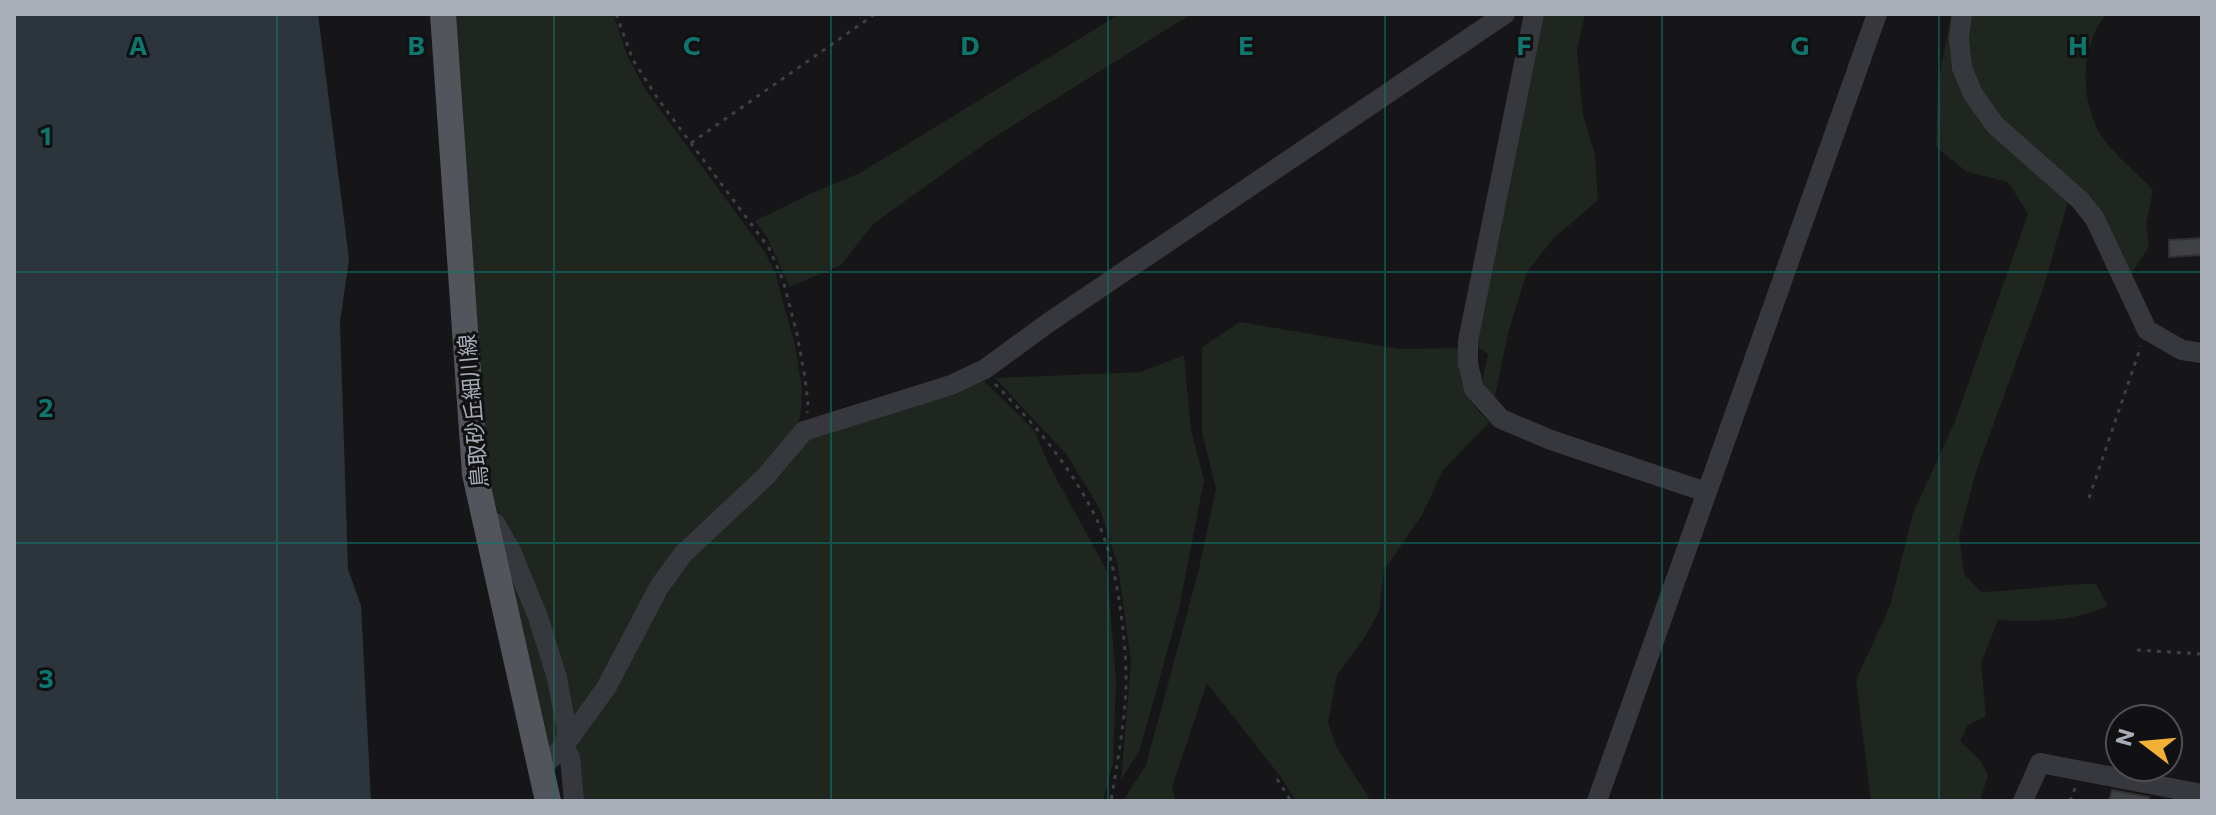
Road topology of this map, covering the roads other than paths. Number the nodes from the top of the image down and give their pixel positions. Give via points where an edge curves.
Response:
1 (443, 14) edge
2 (1505, 14) edge
3 (1534, 14) edge
4 (1877, 14) edge
5 (1962, 14) edge
6 (2202, 353) edge
7 (1706, 492) junction
8 (495, 523) dead end
9 (564, 746) junction
10 (541, 768) junction
11 (2202, 794) edge
12 (548, 801) edge
13 (574, 801) edge
14 (1597, 801) edge
15 (2023, 801) edge

1 - 10 main road, 鳥取砂丘細川線 via 475,474
2 - 9 street via 985,369 937,390 804,431 765,477 683,554 659,587 606,688
3 - 7 street via 1468,341 1474,389 1501,419
4 - 7 street
5 - 6 street via 1962,68 1973,94 1995,125 2095,219 2147,330 2182,350
7 - 14 street
8 - 9 street via 538,617 557,678 567,731
9 - 10 street
9 - 13 street
10 - 12 main road, 鳥取砂丘細川線
11 - 15 street via 2040,763

